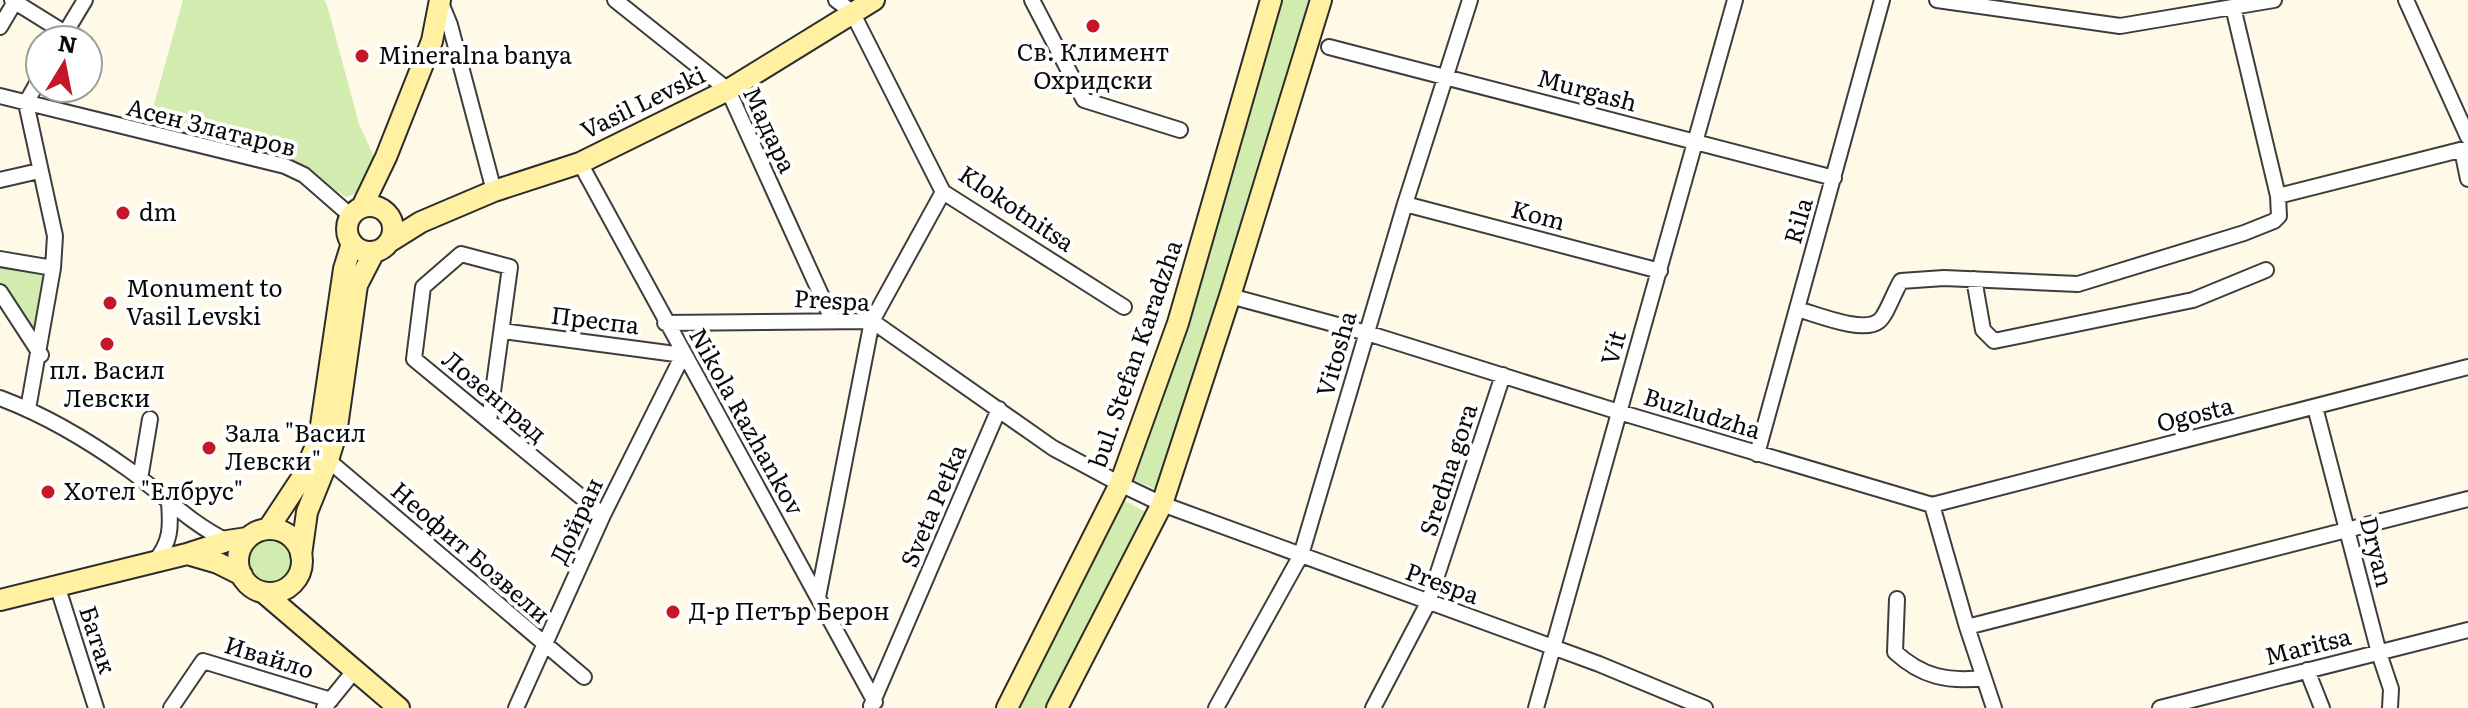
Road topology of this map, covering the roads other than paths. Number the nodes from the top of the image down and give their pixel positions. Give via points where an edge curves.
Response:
1 (85, 0) edge
2 (615, 0) edge
3 (874, 0) edge
4 (1032, 0) edge
5 (1271, 0) edge
6 (1321, 0) edge
7 (1470, 0) edge
8 (1735, 0) edge
9 (1882, 0) edge
10 (1937, 0) edge
11 (2274, 0) edge
12 (2406, 0) edge
13 (14, 1) edge
14 (440, 2) edge
15 (2256, 2) edge
16 (844, 6) edge
17 (2233, 7) junction
18 (46, 24) edge
19 (70, 24) edge
20 (0, 27) edge
21 (1329, 47) dead end
22 (1445, 75) junction
23 (728, 90) junction
24 (0, 96) edge
25 (24, 102) edge
26 (26, 104) edge
27 (30, 104) edge
28 (1180, 130) dead end
29 (1696, 143) junction
30 (2466, 145) edge
31 (386, 157) junction
32 (580, 163) junction
33 (39, 171) junction
34 (1834, 178) junction
35 (2468, 179) edge
36 (0, 180) edge
37 (494, 191) junction
38 (943, 192) junction
39 (2278, 196) junction
40 (1405, 204) junction
41 (356, 212) junction
42 (386, 213) junction
43 (421, 222) junction
44 (352, 243) junction
45 (381, 247) junction
46 (0, 259) edge
47 (53, 268) junction
48 (2266, 270) dead end
49 (1660, 271) junction
50 (1974, 279) junction
51 (0, 292) edge
52 (1230, 296) junction
53 (1124, 307) dead end
54 (1797, 309) junction
55 (832, 319) junction
56 (872, 321) junction
57 (665, 323) junction
58 (502, 331) junction
59 (1367, 333) junction
60 (42, 355) junction
61 (683, 355) junction
62 (2468, 367) edge
63 (1503, 375) junction
64 (0, 398) edge
65 (2315, 407) junction
66 (28, 409) junction
67 (999, 409) junction
68 (1619, 412) junction
69 (150, 419) dead end
70 (489, 421) junction
71 (1757, 454) junction
72 (328, 460) junction
73 (140, 479) junction
74 (1120, 484) junction
75 (2468, 499) edge
76 (169, 503) junction
77 (1162, 504) junction
78 (1932, 505) junction
79 (603, 515) junction
80 (268, 529) junction
81 (2347, 529) junction
82 (237, 540) junction
83 (187, 554) junction
84 (301, 555) junction
85 (1301, 555) junction
86 (155, 562) junction
87 (242, 575) junction
88 (297, 578) junction
89 (57, 585) junction
90 (263, 592) junction
91 (818, 597) junction
92 (1897, 599) dead end
93 (0, 600) edge
94 (1428, 603) junction
95 (300, 624) junction
96 (1967, 627) junction
97 (2468, 630) edge
98 (544, 645) junction
99 (1554, 649) junction
100 (2379, 653) junction
101 (355, 670) junction
102 (2307, 670) junction
103 (584, 677) dead end
104 (1984, 678) junction
105 (327, 704) edge
106 (872, 705) edge
107 (96, 708) edge
108 (171, 708) edge
109 (399, 708) edge
110 (516, 708) edge
111 (1007, 708) edge
112 (1057, 708) edge
113 (1216, 708) edge
114 (1373, 708) edge
115 (1536, 708) edge
116 (1705, 708) edge
117 (1994, 708) edge
118 (2160, 708) edge
119 (2322, 708) edge
120 (2390, 708) edge

1 - 19 street
2 - 23 street, Мадара
3 - 16 street, Vasil Levski
4 - 28 street via 1084,100
5 - 74 street, bul. Stefan Karadzha via 1178,323
6 - 52 street
7 - 22 street, Vitosha
8 - 29 street, Vit
9 - 34 street, Rila
10 - 17 street via 2120,26
11 - 15 street
12 - 30 street
13 - 18 street
13 - 20 street
14 - 31 street via 432,41
14 - 37 street
15 - 17 street
16 - 23 street, Vasil Levski
16 - 38 street, Klokotnitsa
17 - 39 street
21 - 22 street, Murgash
22 - 29 street, Murgash
22 - 40 street, Vitosha
23 - 32 street, Vasil Levski
23 - 55 street, Мадара
24 - 25 street, Асен Златаров
26 - 33 street
27 - 41 street, Асен Златаров via 285,166
29 - 34 street, Murgash
29 - 49 street, Vit
30 - 35 street
30 - 39 street
31 - 41 street
31 - 42 street
32 - 37 street, Vasil Levski
32 - 57 street, Nikola Razhankov
33 - 36 street
33 - 47 street via 55,236
34 - 54 street, Rila
37 - 43 street, Vasil Levski
38 - 53 street, Klokotnitsa
38 - 56 street
39 - 50 street via 2279,216 2274,221 2078,284
40 - 49 street, Kom
40 - 59 street, Vitosha
41 - 42 street via 369,206
41 - 44 street via 347,232
42 - 43 street
42 - 45 street via 393,229
43 - 45 street, Vasil Levski
44 - 45 street via 361,250
44 - 80 street via 319,439 303,476
45 - 72 street via 357,285
46 - 47 street
47 - 60 street
48 - 50 street via 2193,300 1994,341 1983,330
49 - 68 street, Vit
50 - 54 street via 1901,281 1881,320 1868,326
51 - 60 street
52 - 59 street, Buzludzha
52 - 77 street
54 - 71 street, Rila
55 - 56 street, Prespa
55 - 57 street, Prespa
56 - 67 street, Prespa
56 - 91 street
57 - 61 street, Nikola Razhankov
58 - 61 street, Преспа
58 - 70 street
58 - 70 street, Лозенград via 510,267 461,254 423,287 414,359
59 - 63 street, Buzludzha
59 - 85 street, Vitosha
60 - 66 street
61 - 79 street, Дойран
61 - 91 street, Nikola Razhankov
62 - 65 street, Ogosta
63 - 68 street, Buzludzha
63 - 94 street, Sredna gora
64 - 66 street
65 - 78 street, Ogosta
65 - 81 street, Dryan
66 - 73 street
67 - 74 street, Prespa via 1053,448
67 - 106 street, Sveta Petka
68 - 71 street, Buzludzha
68 - 99 street, Vit
69 - 73 street
70 - 79 street, Лозенград
71 - 78 street, Buzludzha
72 - 84 street via 307,512
72 - 98 street, Неофит Бозвели
73 - 76 street
74 - 77 street, Prespa
74 - 111 street, bul. Stefan Karadzha
75 - 81 street
76 - 82 street via 191,522
76 - 86 street via 170,536
77 - 85 street, Prespa
77 - 112 street
78 - 96 street
79 - 98 street, Дойран
80 - 82 street
80 - 84 street via 286,533
81 - 96 street
81 - 100 street, Dryan
82 - 83 street
82 - 87 street
83 - 86 street
83 - 87 street
84 - 88 street
85 - 94 street, Prespa
85 - 113 street, Vitosha
86 - 89 street
87 - 90 street
88 - 90 street via 282,590
88 - 95 street
89 - 93 street
89 - 107 street, Батак
90 - 95 street
91 - 106 street, Nikola Razhankov
92 - 104 street via 1895,652 1901,658 1931,675 1958,681
94 - 99 street, Prespa
94 - 114 street, Sredna gora
95 - 101 street
96 - 104 street
97 - 100 street, Maritsa
98 - 103 street, Неофит Бозвели
98 - 110 street, Дойран
99 - 115 street, Vit
99 - 116 street, Prespa
100 - 102 street, Maritsa
100 - 120 street, Dryan via 2391,689
101 - 105 street
101 - 109 street
102 - 118 street, Maritsa
102 - 119 street
104 - 117 street
105 - 108 street, Ивайло via 203,661

